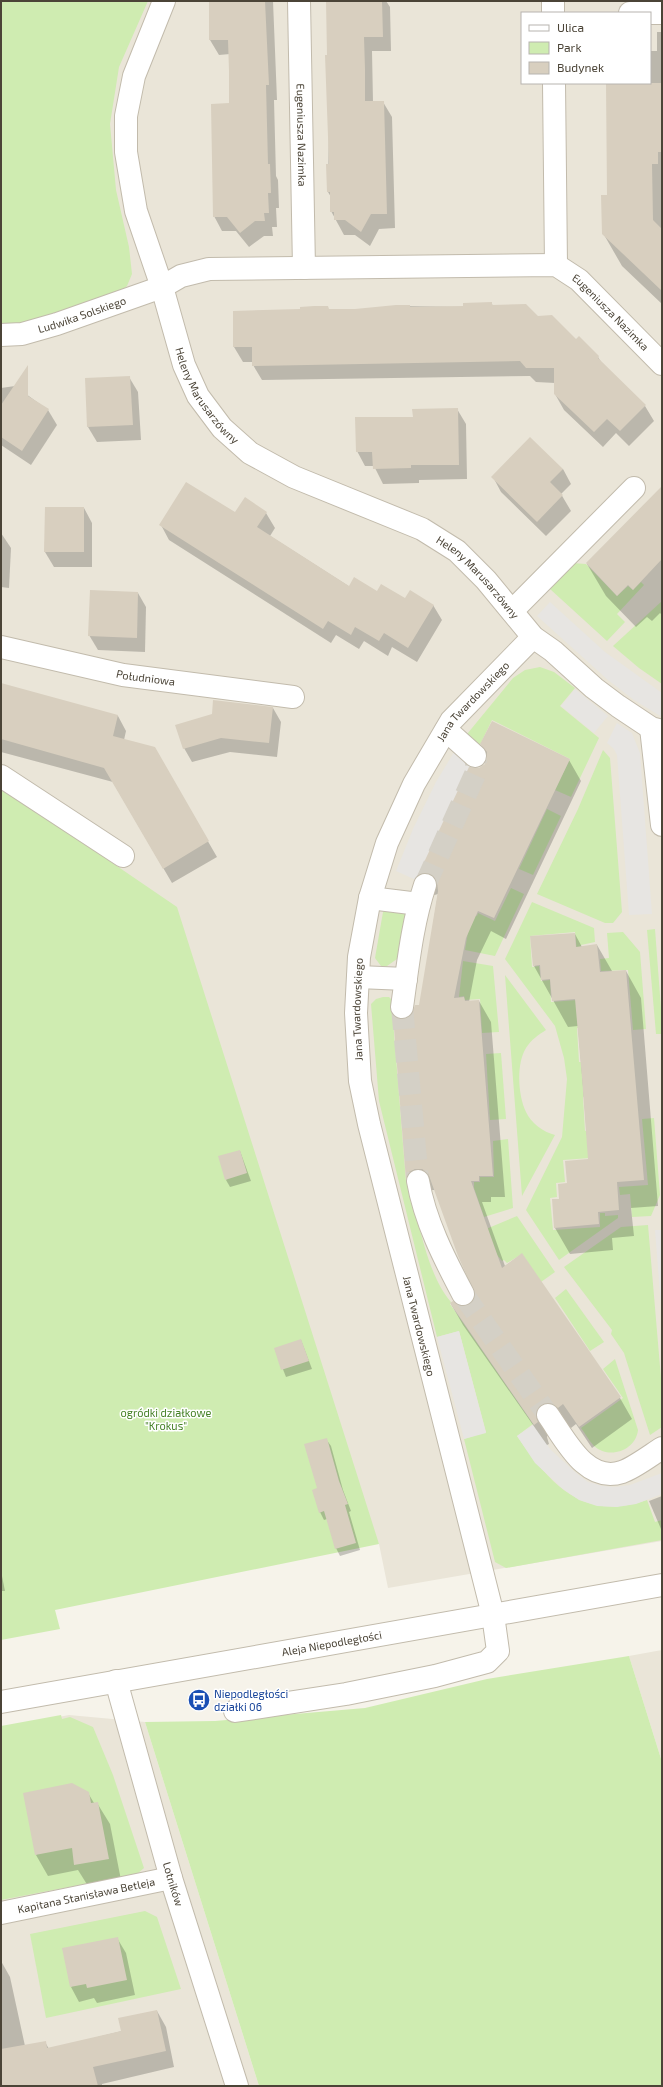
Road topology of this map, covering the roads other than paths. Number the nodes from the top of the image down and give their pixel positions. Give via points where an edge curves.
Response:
1 (164, 1) edge
2 (299, 1) edge
3 (553, 1) edge
4 (553, 12) edge
5 (651, 12) edge
6 (662, 12) edge
7 (554, 84) edge
8 (556, 265) junction
9 (304, 268) junction
10 (162, 287) junction
11 (1, 335) edge
12 (662, 364) edge
13 (634, 488) dead end
14 (512, 611) junction
15 (533, 637) junction
16 (1, 647) edge
17 (293, 697) dead end
18 (657, 729) edge
19 (446, 730) junction
20 (474, 756) dead end
21 (1, 776) edge
22 (662, 825) edge
23 (122, 856) dead end
24 (370, 898) junction
25 (358, 977) junction
26 (406, 979) junction
27 (402, 1006) tunnel mouth
28 (418, 1181) tunnel mouth
29 (463, 1294) tunnel mouth
30 (548, 1415) tunnel mouth
31 (662, 1448) edge
32 (662, 1585) edge
33 (493, 1615) junction
34 (116, 1682) junction
35 (1, 1702) edge
36 (235, 1711) dead end
37 (171, 1878) junction
38 (1, 1913) edge
39 (236, 2086) edge

1 - 10 street, Heleny Marusarzówny via 134,76 126,116 126,152 136,211
2 - 9 street, Eugeniusza Nazimka
3 - 4 street
5 - 6 street
7 - 8 street
8 - 9 street
8 - 12 street, Eugeniusza Nazimka via 579,280
9 - 10 street via 208,269 181,276
10 - 11 street, Ludwika Solskiego via 57,324 22,334
10 - 14 street, Heleny Marusarzówny via 184,365 198,396 222,428 250,453 294,477 422,529 457,551
13 - 14 street
14 - 15 street, Heleny Marusarzówny
15 - 18 street via 618,706
15 - 19 street, Jana Twardowskiego via 451,721
16 - 17 street, Południowa via 122,675
18 - 22 street
19 - 20 street
19 - 24 street, Jana Twardowskiego via 414,784 390,837
21 - 23 street
24 - 25 street, Jana Twardowskiego via 359,957
24 - 26 street via 422,894 410,944
25 - 26 street
25 - 33 street, Jana Twardowskiego via 356,1013 360,1081 369,1124
26 - 27 street
28 - 29 street via 422,1202 437,1241
30 - 31 street via 584,1463 603,1474 623,1472
32 - 33 street, Aleja Niepodległości
33 - 34 street, Aleja Niepodległości
33 - 36 street, Jana Twardowskiego via 498,1651 487,1662 435,1676 346,1694
34 - 35 street, Aleja Niepodległości
34 - 37 street, Lotników
37 - 38 street, Kapitana Stanisława Betleja
37 - 39 street, Lotników

